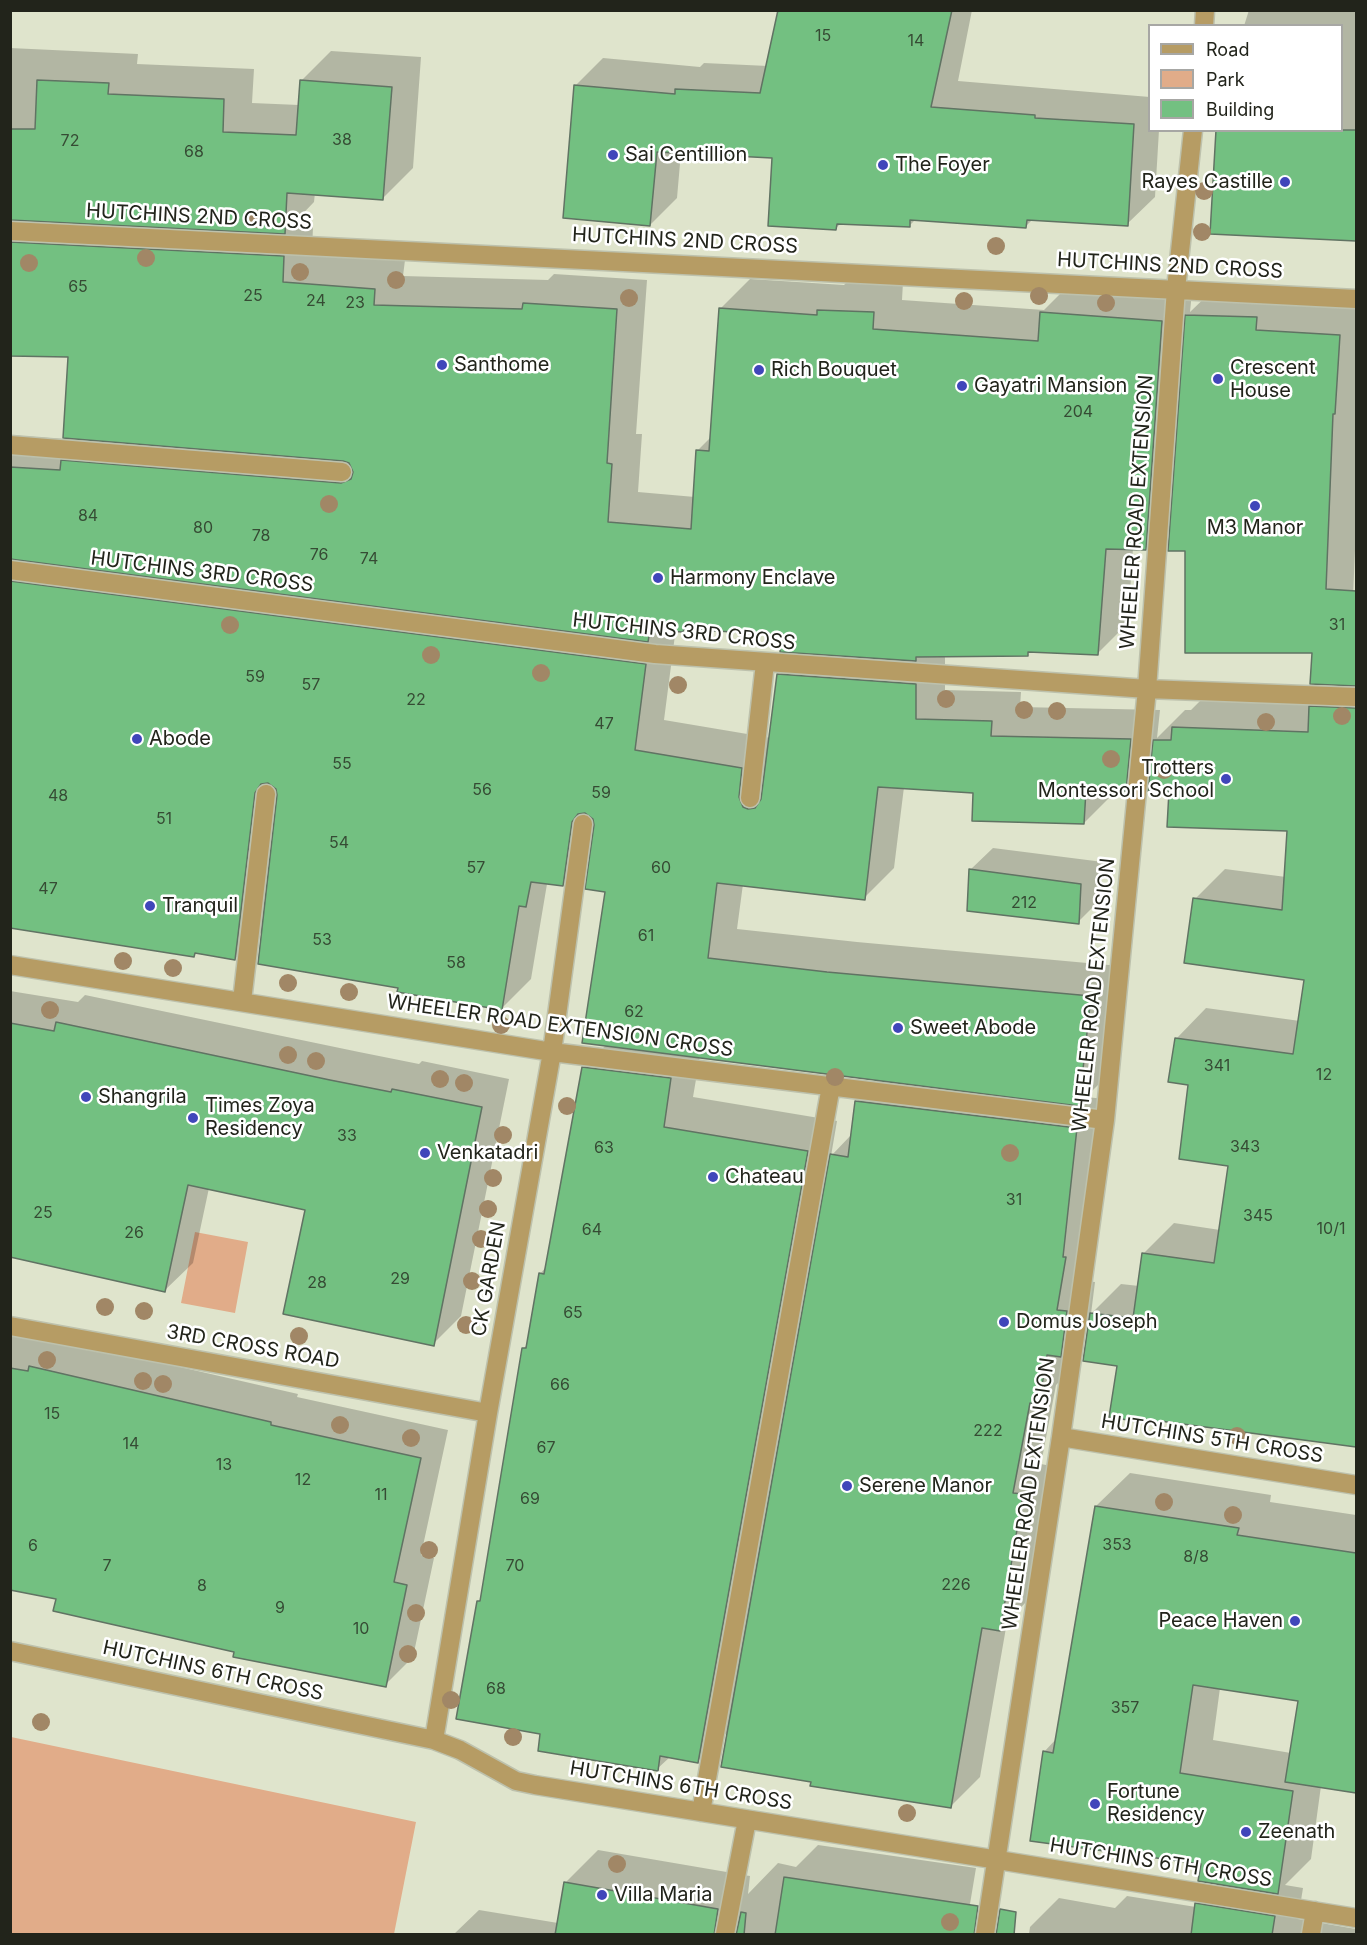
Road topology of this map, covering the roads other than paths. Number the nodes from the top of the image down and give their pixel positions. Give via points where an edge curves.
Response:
1 (1193, 132) edge
2 (10, 231) edge
3 (1176, 289) junction
4 (1356, 299) edge
5 (10, 445) edge
6 (342, 472) dead end
7 (10, 570) edge
8 (765, 663) junction
9 (1147, 689) junction
10 (1356, 697) edge
11 (266, 794) dead end
12 (750, 798) dead end
13 (582, 824) dead end
14 (10, 964) edge
15 (242, 1001) junction
16 (552, 1052) junction
17 (831, 1086) junction
18 (1105, 1120) junction
19 (10, 1326) edge
20 (488, 1413) junction
21 (1061, 1437) junction
22 (1356, 1485) edge
23 (10, 1651) edge
24 (434, 1740) junction
25 (702, 1812) junction
26 (747, 1820) junction
27 (997, 1859) junction
28 (1315, 1911) junction
29 (1356, 1918) edge
30 (724, 1935) edge
31 (985, 1935) edge
32 (1311, 1935) edge

1 - 3 street, WHEELER ROAD EXTENSION
2 - 3 street, HUTCHINS 2ND CROSS
3 - 4 street, HUTCHINS 2ND CROSS
3 - 9 street, WHEELER ROAD EXTENSION
5 - 6 street
7 - 8 street, HUTCHINS 3RD CROSS via 655,654
8 - 9 street, HUTCHINS 3RD CROSS
8 - 12 street
9 - 10 street, HUTCHINS 3RD CROSS
9 - 18 street, WHEELER ROAD EXTENSION
11 - 15 street
13 - 16 street, CK GARDEN
14 - 15 street, WHEELER ROAD EXTENSION CROSS
15 - 16 street, WHEELER ROAD EXTENSION CROSS
16 - 17 street, WHEELER ROAD EXTENSION CROSS
16 - 20 street, CK GARDEN
17 - 18 street, WHEELER ROAD EXTENSION CROSS
17 - 25 street
18 - 21 street, WHEELER ROAD EXTENSION
19 - 20 street, 3RD CROSS ROAD
20 - 24 street, CK GARDEN
21 - 22 street, HUTCHINS 5TH CROSS
21 - 27 street, WHEELER ROAD EXTENSION
23 - 24 street, HUTCHINS 6TH CROSS
24 - 25 street, HUTCHINS 6TH CROSS via 516,1781
25 - 26 street, HUTCHINS 6TH CROSS
26 - 27 street, HUTCHINS 6TH CROSS
26 - 30 street
27 - 28 street, HUTCHINS 6TH CROSS
27 - 31 street, WHEELER ROAD EXTENSION
28 - 29 street, HUTCHINS 6TH CROSS
28 - 32 street

